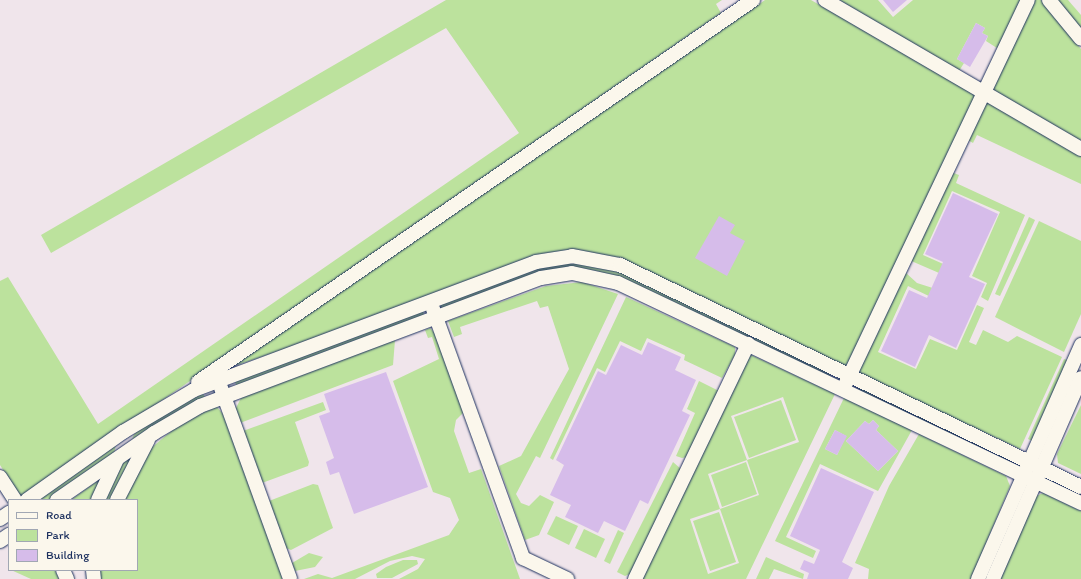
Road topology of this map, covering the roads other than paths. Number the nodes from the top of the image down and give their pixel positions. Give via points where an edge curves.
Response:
1 (753, 0) edge
2 (825, 0) edge
3 (1028, 0) edge
4 (1049, 0) edge
5 (1081, 39) edge
6 (984, 93) junction
7 (1081, 149) edge
8 (430, 302) junction
9 (436, 318) junction
10 (748, 344) junction
11 (1081, 344) edge
12 (219, 374) junction
13 (850, 375) junction
14 (1081, 378) edge
15 (843, 389) junction
16 (224, 396) junction
17 (131, 428) junction
18 (154, 432) junction
19 (117, 458) junction
20 (1034, 464) junction
21 (0, 477) edge
22 (1028, 478) junction
23 (1081, 487) edge
24 (14, 499) edge
25 (28, 499) edge
26 (58, 499) edge
27 (98, 499) edge
28 (118, 499) edge
29 (1081, 503) edge
30 (8, 514) edge
31 (0, 520) edge
32 (290, 579) edge
33 (567, 579) edge
34 (635, 579) edge
35 (978, 579) edge
36 (992, 579) edge

1 - 12 street
2 - 6 street
3 - 6 street
4 - 5 street
6 - 7 street
6 - 13 street
8 - 9 street
8 - 12 street
8 - 13 street via 542,260 590,257 625,268
9 - 10 street via 541,278 577,273 613,281
9 - 16 street
9 - 33 street via 523,558
10 - 15 street
10 - 34 street
11 - 20 street
12 - 16 street
12 - 17 street via 171,401
13 - 15 street
13 - 20 street
14 - 20 street
15 - 22 street
16 - 18 street
16 - 32 street
17 - 19 street
17 - 25 street
18 - 19 street
18 - 28 street via 136,460
19 - 26 street
19 - 27 street
20 - 22 street
20 - 23 street
21 - 24 street
22 - 29 street
22 - 35 street
22 - 36 street
30 - 31 street

